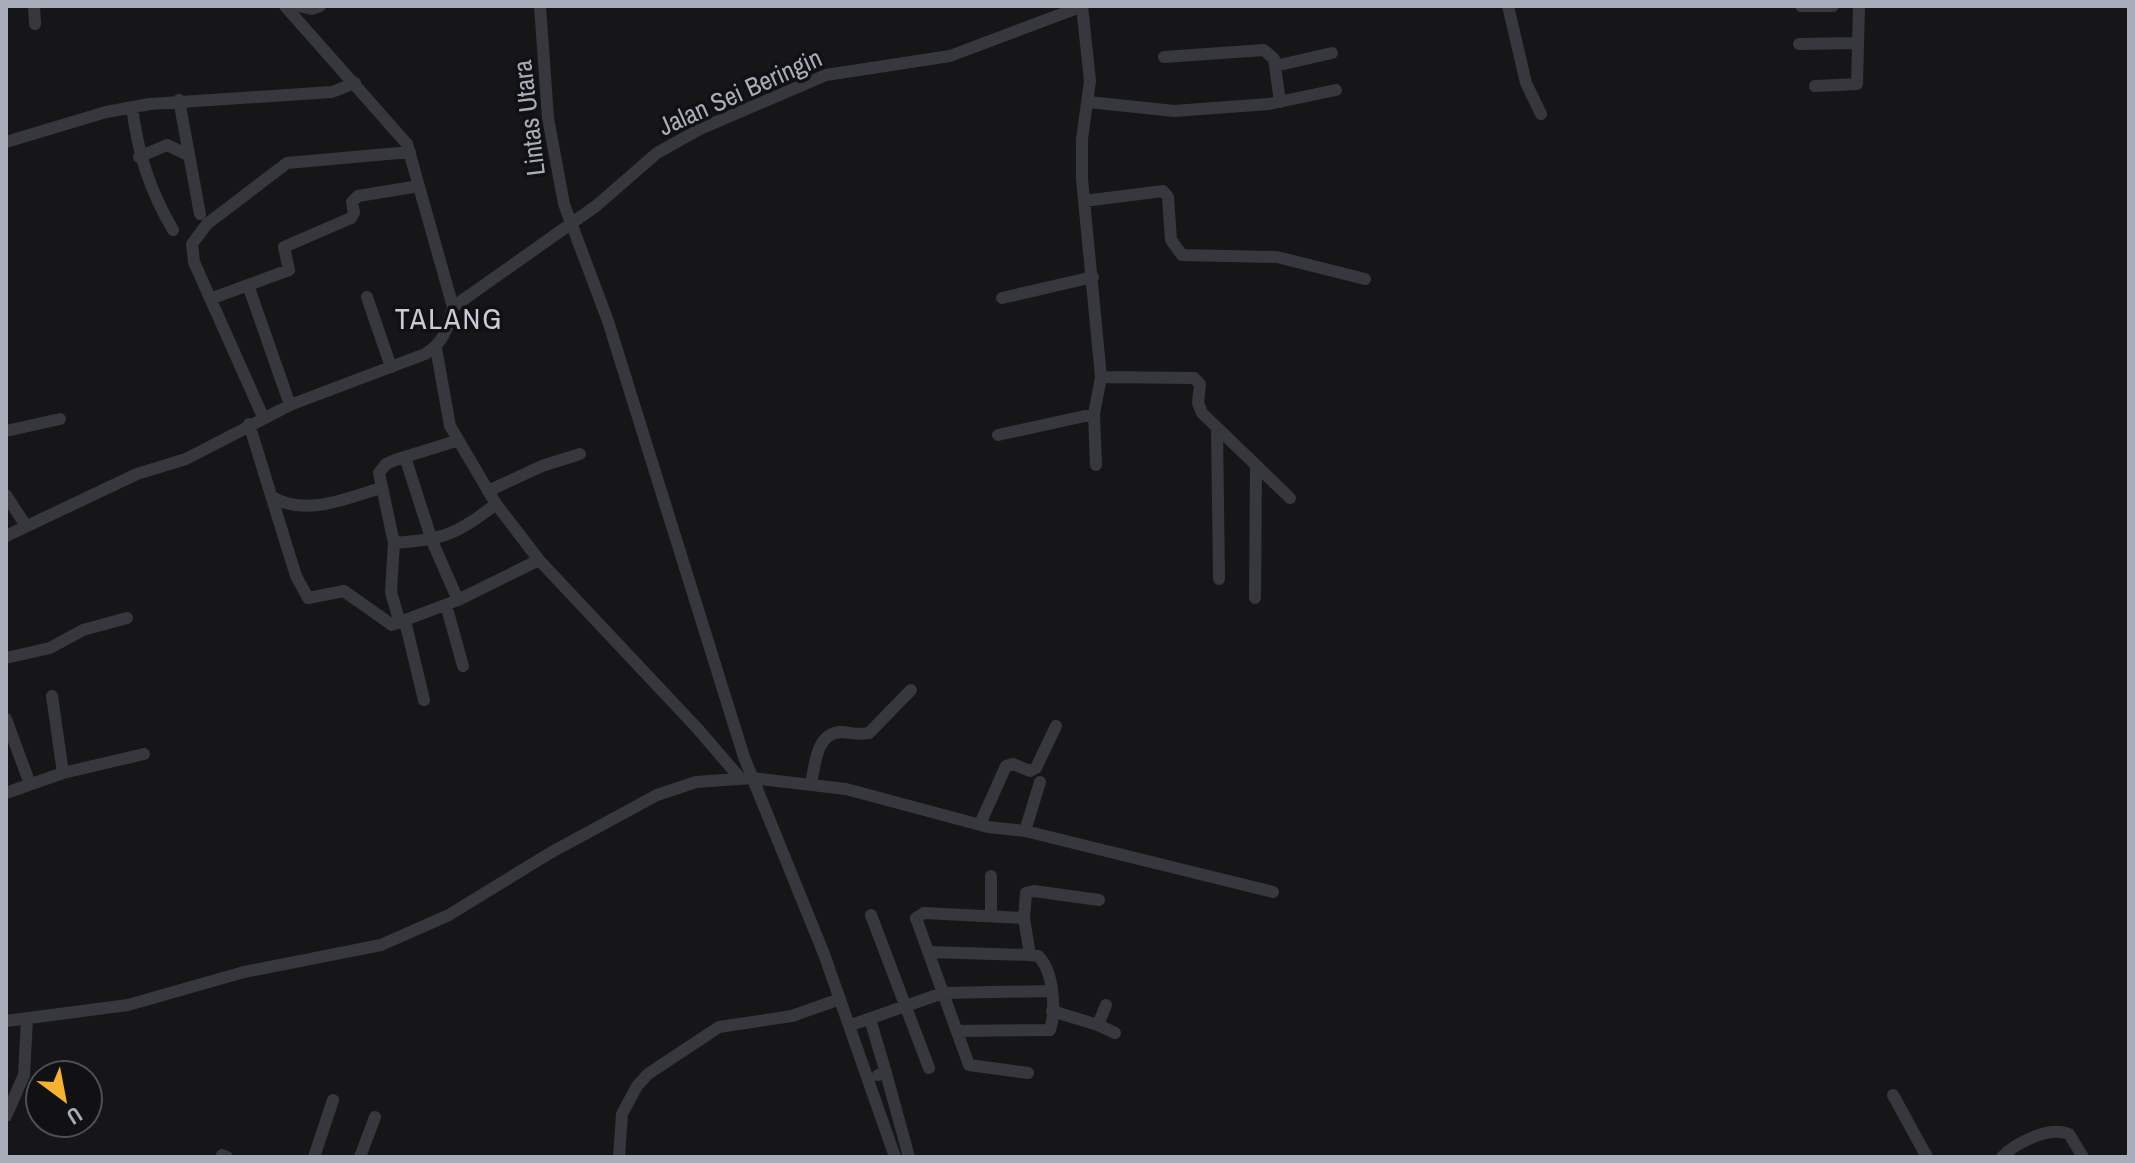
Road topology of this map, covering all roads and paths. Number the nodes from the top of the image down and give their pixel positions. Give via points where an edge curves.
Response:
1 (34, 6) edge
2 (285, 6) edge
3 (299, 6) edge
4 (320, 6) edge
5 (540, 6) edge
6 (1083, 6) edge
7 (1508, 6) edge
8 (1801, 6) edge
9 (1833, 6) edge
10 (1859, 6) edge
11 (35, 24) dead end
12 (1858, 43) junction
13 (1799, 44) dead end
14 (1332, 53) dead end
15 (1164, 57) dead end
16 (1275, 66) junction
17 (355, 83) junction
18 (1815, 86) dead end
19 (1336, 90) dead end
20 (179, 100) junction
21 (1089, 102) junction
22 (1280, 102) junction
23 (132, 107) junction
24 (1541, 114) dead end
25 (6, 142) edge
26 (410, 152) junction
27 (186, 154) junction
28 (139, 157) junction
29 (419, 186) junction
30 (1084, 201) junction
31 (200, 214) dead end
32 (573, 222) junction
33 (173, 230) dead end
34 (1093, 277) junction
35 (1365, 279) dead end
36 (248, 285) junction
37 (367, 297) dead end
38 (1002, 298) dead end
39 (210, 299) junction
40 (453, 307) junction
41 (436, 348) junction
42 (391, 367) junction
43 (1101, 377) junction
44 (290, 405) junction
45 (1094, 414) junction
46 (263, 417) junction
47 (60, 419) dead end
48 (249, 424) junction
49 (1217, 428) junction
50 (6, 431) edge
51 (998, 435) dead end
52 (456, 441) junction
53 (580, 454) dead end
54 (405, 457) junction
55 (1096, 465) dead end
56 (1256, 466) junction
57 (381, 488) junction
58 (488, 491) junction
59 (6, 495) edge
60 (272, 496) junction
61 (1290, 498) dead end
62 (496, 504) junction
63 (26, 526) junction
64 (6, 536) edge
65 (432, 541) junction
66 (394, 543) junction
67 (539, 560) junction
68 (1219, 579) dead end
69 (1255, 598) dead end
70 (452, 602) junction
71 (127, 618) dead end
72 (402, 622) junction
73 (6, 658) edge
74 (463, 666) dead end
75 (911, 690) dead end
76 (52, 696) dead end
77 (424, 700) dead end
78 (6, 719) edge
79 (1056, 726) dead end
80 (144, 754) dead end
81 (63, 773) junction
82 (746, 778) junction
83 (1040, 782) dead end
84 (30, 784) junction
85 (811, 784) junction
86 (6, 793) edge
87 (980, 824) junction
88 (1025, 831) junction
89 (991, 876) dead end
90 (1273, 892) dead end
91 (1099, 900) dead end
92 (871, 915) dead end
93 (991, 915) junction
94 (1024, 918) junction
95 (928, 952) junction
96 (1030, 955) junction
97 (1051, 991) junction
98 (943, 993) junction
99 (840, 999) junction
100 (1106, 1005) dead end
101 (906, 1006) junction
102 (1052, 1011) junction
103 (27, 1019) junction
104 (870, 1019) junction
105 (6, 1021) edge
106 (851, 1025) junction
107 (1098, 1025) junction
108 (957, 1031) junction
109 (1115, 1033) dead end
110 (929, 1068) dead end
111 (886, 1073) junction
112 (1028, 1073) dead end
113 (870, 1078) junction
114 (1893, 1095) dead end
115 (333, 1100) dead end
116 (6, 1116) edge
117 (375, 1117) dead end
118 (314, 1157) edge
119 (360, 1157) edge
120 (619, 1157) edge
121 (895, 1157) edge
122 (909, 1157) edge
123 (1927, 1157) edge
124 (2002, 1157) edge
125 (2083, 1157) edge

1 - 11 street
2 - 17 street
3 - 4 street
5 - 32 street, Lintas Utara via 552,147
6 - 21 street
6 - 32 street, Jalan Sei Beringin via 950,56 836,72 809,81 674,142
7 - 24 street via 1526,83
8 - 9 street
10 - 12 street
12 - 13 street
12 - 18 street via 1857,84
14 - 16 street
15 - 16 street via 1264,50 1271,53
16 - 22 street
17 - 20 street via 332,92
17 - 26 street via 398,130
19 - 22 street
20 - 23 street
20 - 27 street
21 - 22 street via 1174,111
21 - 30 street via 1081,158
23 - 25 street
23 - 28 street
26 - 29 street
26 - 39 street via 301,160 275,170 207,224 192,244
27 - 28 street via 167,145
27 - 31 street
28 - 33 street
29 - 36 street via 358,196 351,218 284,247 289,270
29 - 40 street
30 - 34 street
30 - 35 street via 1163,191 1171,240 1182,255 1277,257
32 - 40 street, Jalan Sei Beringin
32 - 82 street, Lintas Utara via 608,321
34 - 38 street
34 - 43 street
36 - 39 street
36 - 44 street
37 - 42 street
39 - 46 street
40 - 41 street
41 - 42 street
41 - 52 street via 445,409
42 - 44 street
43 - 45 street
43 - 49 street via 1194,378 1200,384 1200,410
44 - 46 street
45 - 51 street
45 - 55 street
46 - 48 street
47 - 50 street
48 - 60 street
48 - 63 street via 186,459 137,474
49 - 56 street
49 - 68 street
52 - 54 street
52 - 58 street
53 - 58 street
54 - 57 street via 382,468
54 - 65 street
56 - 61 street
56 - 69 street
57 - 60 street via 307,505 282,503
57 - 66 street
58 - 62 street
59 - 63 street
60 - 72 street via 304,595 344,591 387,622
62 - 65 street via 456,534
62 - 67 street
63 - 64 street
65 - 66 street
65 - 70 street
66 - 72 street via 391,592
67 - 70 street
67 - 82 street
70 - 72 street
70 - 74 street
71 - 73 street via 83,630 50,648
72 - 77 street
75 - 85 street via 869,733 825,738
76 - 81 street
78 - 84 street
79 - 87 street via 1036,768 1006,766
80 - 81 street
81 - 84 street
82 - 85 street
82 - 99 street via 796,882
82 - 103 street via 696,782 657,795 449,915 381,945 244,972 128,1005
83 - 88 street
84 - 86 street
85 - 87 street
87 - 88 street
88 - 90 street
89 - 93 street
91 - 94 street via 1030,891
92 - 101 street
93 - 94 street
93 - 95 street via 918,915 916,924
94 - 96 street
95 - 96 street
95 - 98 street
96 - 97 street via 1043,960
97 - 98 street
97 - 102 street
98 - 101 street
98 - 108 street
99 - 106 street
99 - 120 street via 792,1016 719,1027 648,1074 622,1114
100 - 107 street
101 - 104 street
101 - 110 street
102 - 107 street
102 - 108 street via 1048,1031
103 - 105 street
103 - 116 street via 24,1075
104 - 106 street
104 - 111 street
106 - 113 street
107 - 109 street
108 - 112 street via 972,1067
111 - 113 street
111 - 122 street
113 - 121 street
114 - 123 street
115 - 118 street
117 - 119 street
124 - 125 street via 2021,1143 2060,1131 2069,1134

